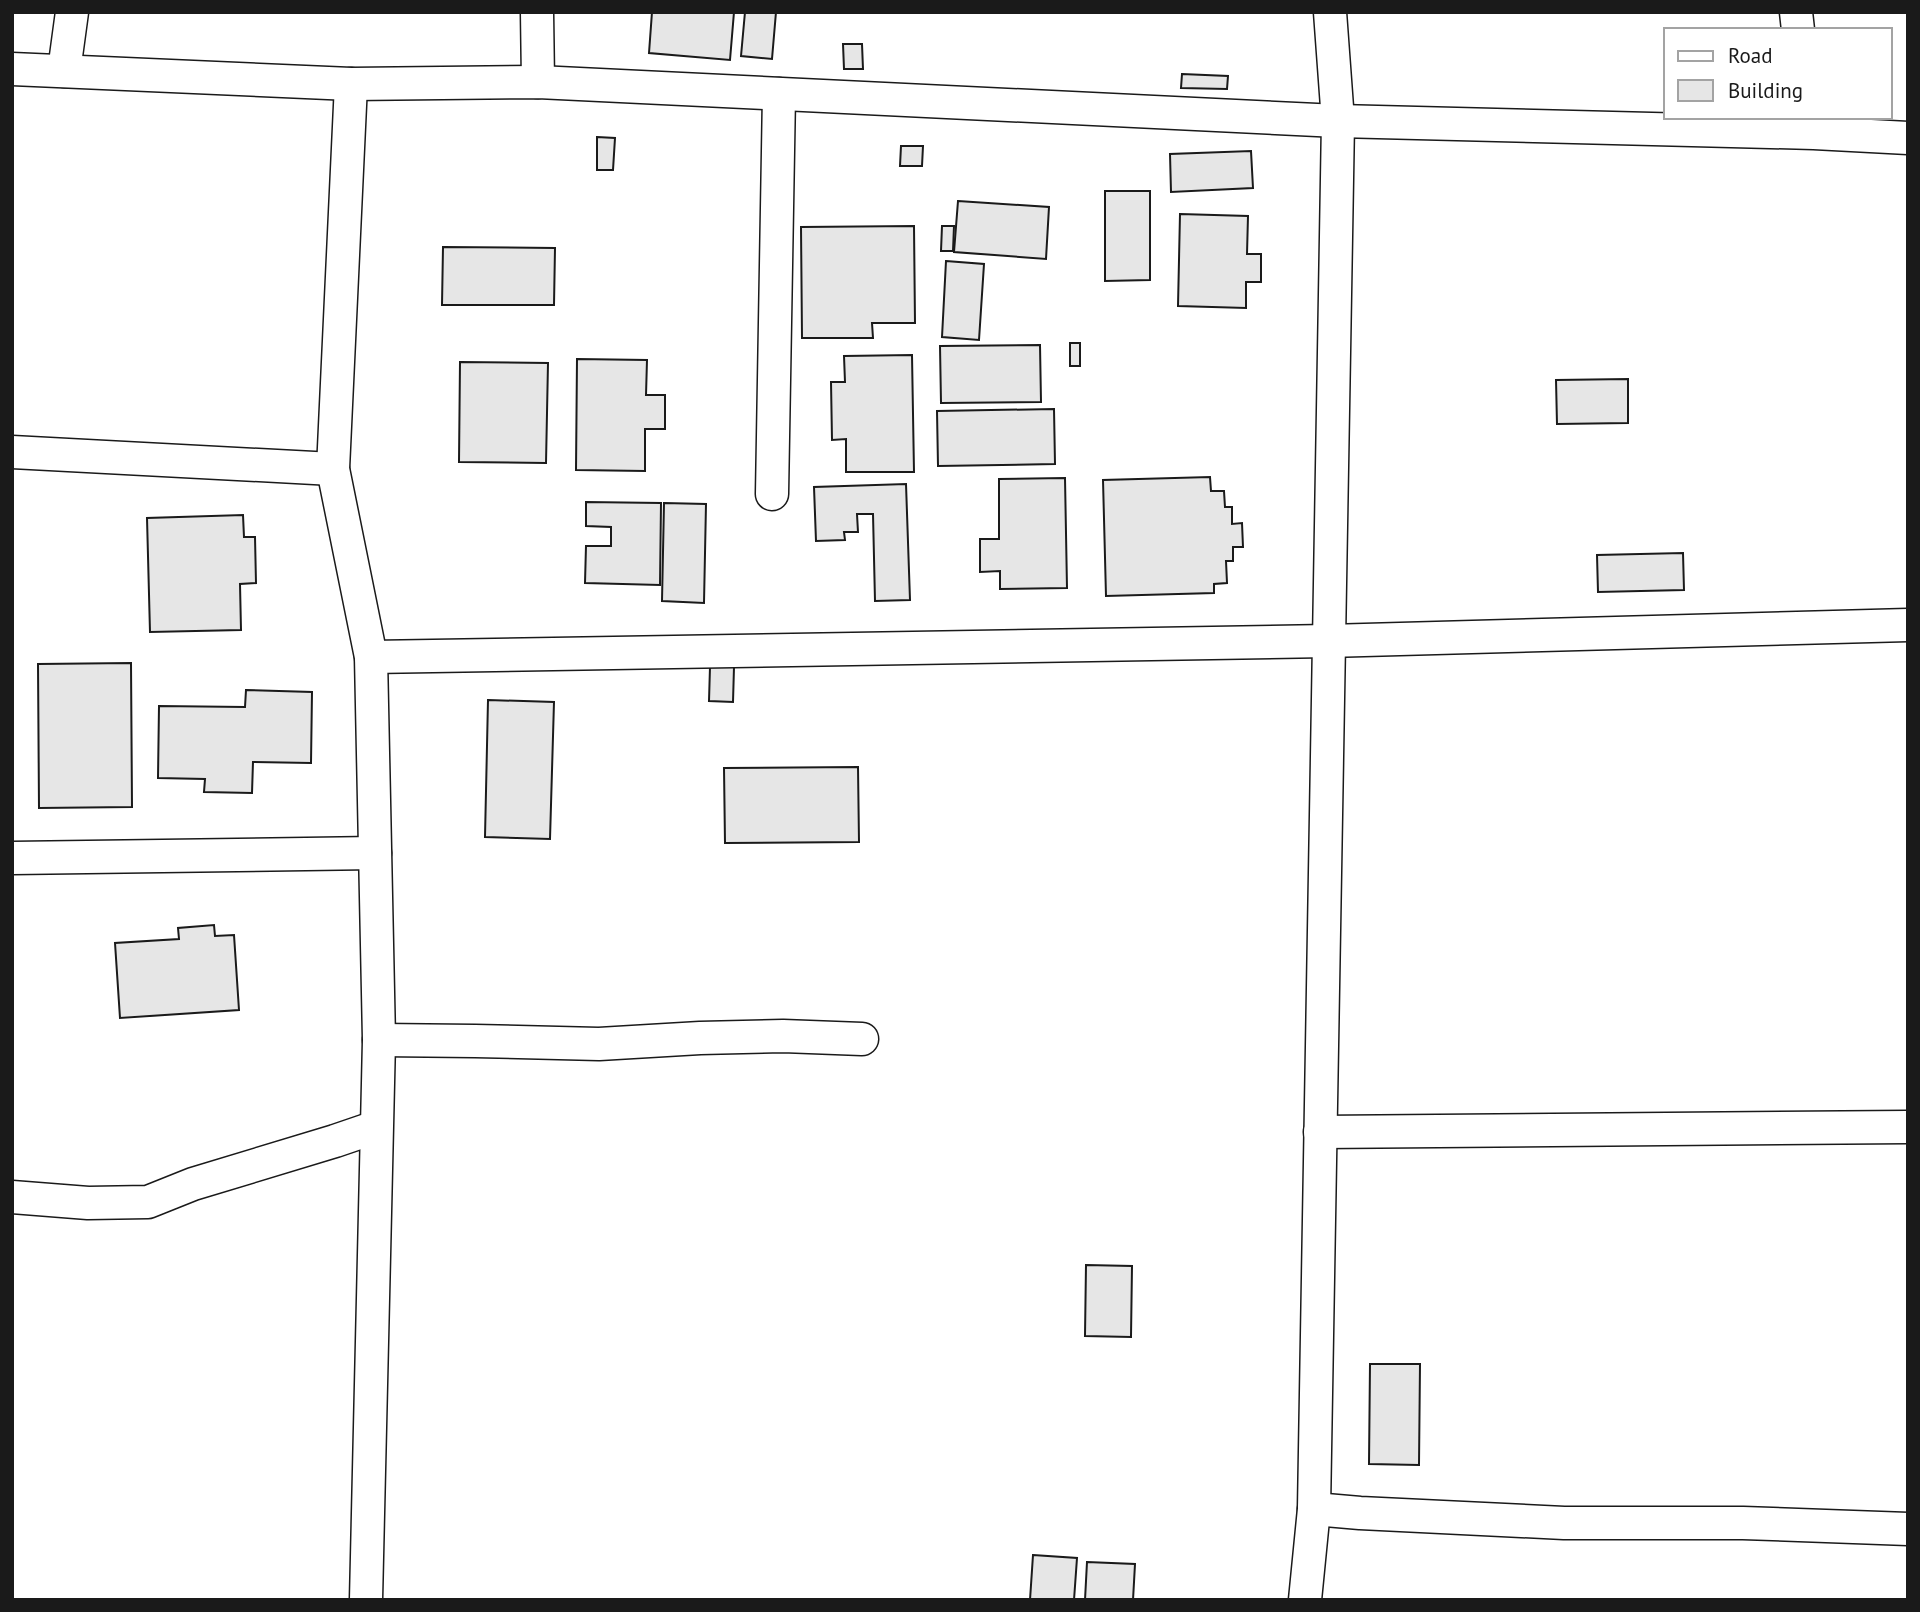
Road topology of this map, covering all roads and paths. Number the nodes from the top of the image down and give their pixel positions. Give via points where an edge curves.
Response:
1 (72, 12) edge
2 (537, 12) edge
3 (1330, 12) edge
4 (12, 69) edge
5 (64, 71) junction
6 (538, 82) junction
7 (351, 85) junction
8 (779, 94) junction
9 (1338, 121) junction
10 (1812, 125) edge
11 (1908, 138) edge
12 (12, 452) edge
13 (333, 469) junction
14 (772, 494) dead end
15 (1908, 625) edge
16 (1328, 641) junction
17 (371, 657) junction
18 (375, 853) junction
19 (12, 858) edge
20 (862, 1039) dead end
21 (379, 1040) junction
22 (376, 1127) junction
23 (1908, 1127) edge
24 (1320, 1132) junction
25 (12, 1197) edge
26 (1314, 1509) junction
27 (1908, 1529) edge
28 (366, 1600) edge
29 (1305, 1600) edge

1 - 5 street
2 - 6 street
3 - 9 street
4 - 5 street
5 - 7 street
6 - 7 street
6 - 8 street
7 - 13 street
8 - 9 street
8 - 14 street
9 - 10 street
9 - 16 street
10 - 11 street
12 - 13 street
13 - 17 street
15 - 16 street
16 - 17 street
16 - 24 street
17 - 18 street
18 - 19 street
18 - 21 street
20 - 21 street via 783,1036 599,1044
21 - 22 street
22 - 25 street via 148,1202
22 - 28 street
23 - 24 street
24 - 26 street
26 - 27 street via 1564,1523
26 - 29 street

